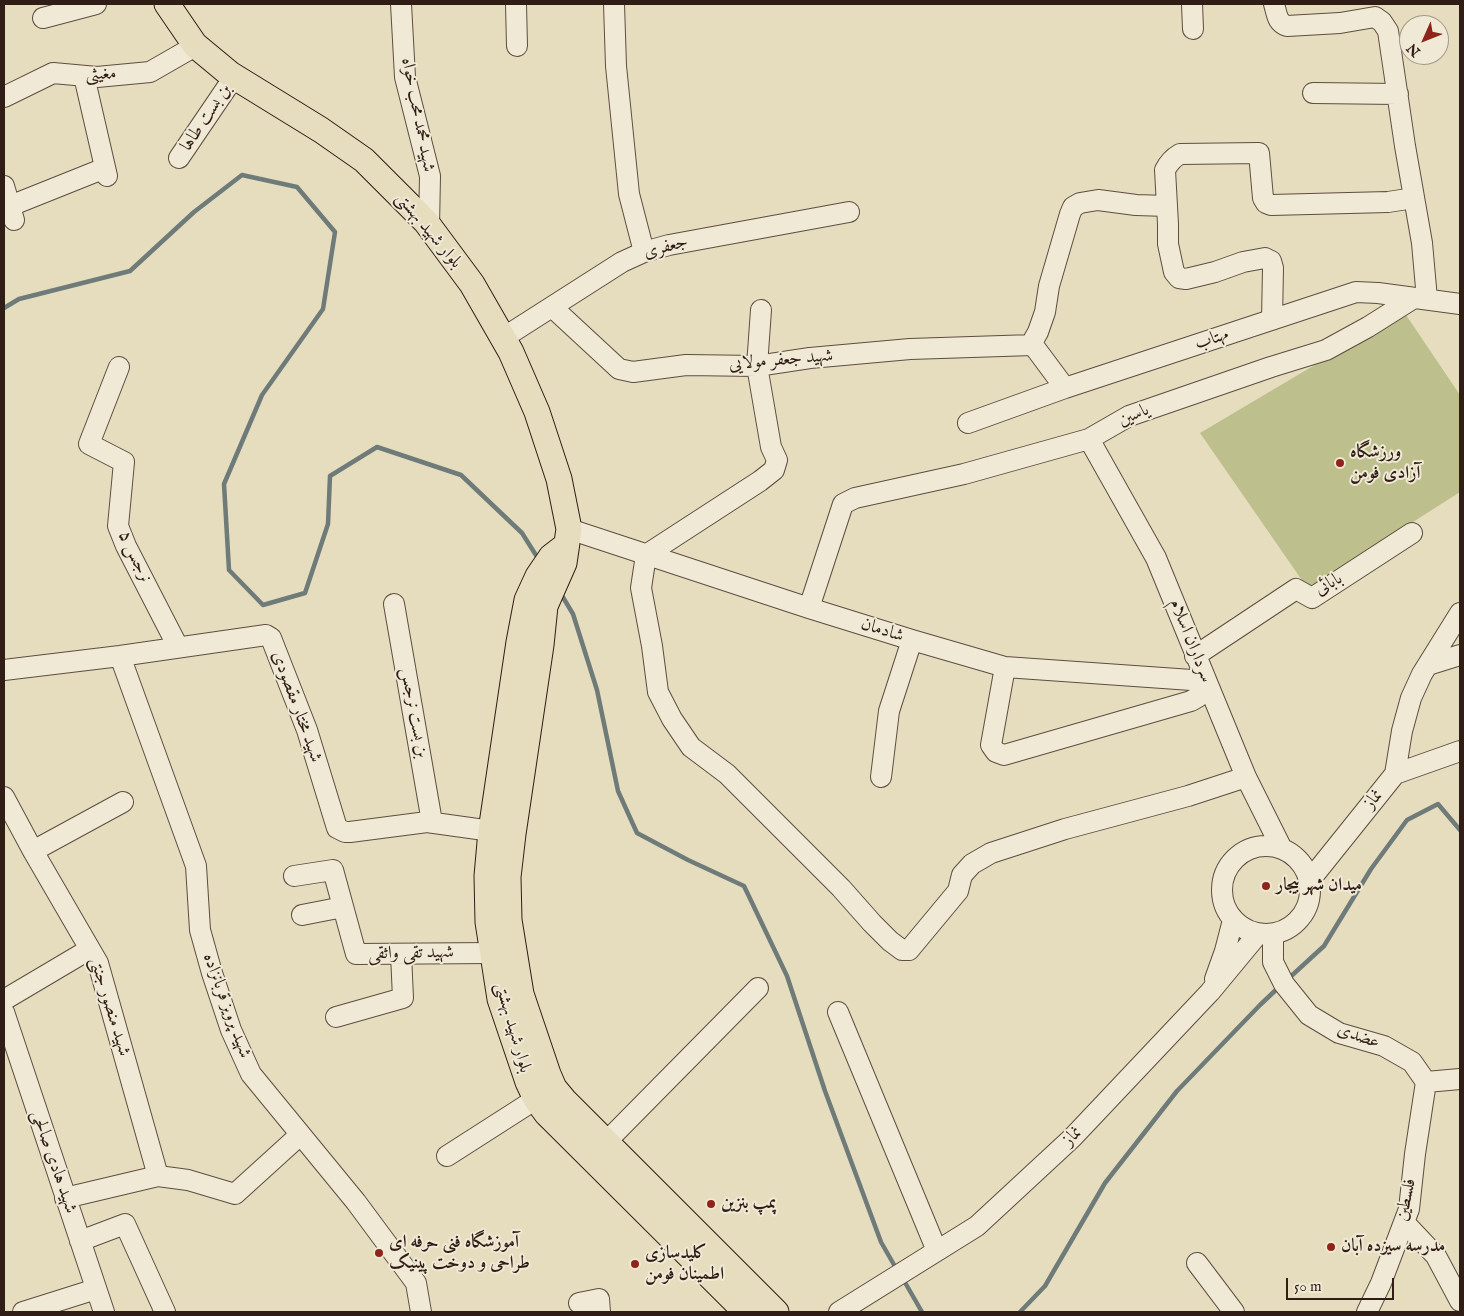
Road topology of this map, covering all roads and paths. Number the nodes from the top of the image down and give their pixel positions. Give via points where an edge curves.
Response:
1 (96, 4) edge
2 (167, 4) edge
3 (401, 4) edge
4 (516, 4) edge
5 (614, 4) edge
6 (1192, 4) edge
7 (1274, 4) edge
8 (67, 8) edge
9 (43, 18) dead end
10 (1193, 29) dead end
11 (197, 45) junction
12 (517, 46) dead end
13 (84, 76) junction
14 (234, 77) junction
15 (1313, 93) dead end
16 (1398, 94) junction
17 (4, 97) edge
18 (179, 158) dead end
19 (4, 186) edge
20 (1414, 198) junction
21 (1167, 206) junction
22 (849, 212) dead end
23 (429, 227) junction
24 (644, 252) junction
25 (1420, 298) junction
26 (1460, 304) edge
27 (552, 307) junction
28 (761, 310) dead end
29 (1272, 320) junction
30 (503, 338) junction
31 (1033, 345) junction
32 (757, 366) junction
33 (119, 367) dead end
34 (1065, 388) junction
35 (968, 423) dead end
36 (1089, 439) junction
37 (1412, 533) dead end
38 (562, 549) junction
39 (646, 554) junction
40 (394, 604) dead end
41 (809, 608) junction
42 (1460, 613) edge
43 (912, 640) junction
44 (178, 647) junction
45 (1460, 654) edge
46 (120, 656) junction
47 (1195, 656) junction
48 (1428, 665) junction
49 (1005, 667) junction
50 (4, 670) edge
51 (1206, 681) junction
52 (1456, 757) edge
53 (1395, 774) junction
54 (881, 777) dead end
55 (1246, 777) junction
56 (4, 797) edge
57 (123, 802) dead end
58 (432, 822) junction
59 (502, 833) junction
60 (1282, 848) junction
61 (33, 851) junction
62 (294, 876) dead end
63 (1310, 880) junction
64 (343, 907) junction
65 (302, 915) dead end
66 (1233, 920) junction
67 (1266, 935) junction
68 (90, 950) junction
69 (493, 953) junction
70 (401, 954) junction
71 (758, 988) dead end
72 (1210, 992) junction
73 (4, 1000) edge
74 (4, 1012) edge
75 (838, 1012) dead end
76 (336, 1017) dead end
77 (1460, 1079) edge
78 (1426, 1082) junction
79 (536, 1099) junction
80 (300, 1135) junction
81 (606, 1142) junction
82 (447, 1156) dead end
83 (158, 1176) junction
84 (66, 1198) junction
85 (663, 1214) junction
86 (1404, 1222) junction
87 (80, 1241) junction
88 (937, 1251) junction
89 (1197, 1263) dead end
90 (96, 1289) junction
91 (1460, 1301) edge
92 (578, 1303) dead end
93 (23, 1312) edge
94 (104, 1312) edge
95 (165, 1312) edge
96 (421, 1312) edge
97 (600, 1312) edge
98 (746, 1312) edge
99 (776, 1312) edge
100 (840, 1312) edge
101 (1234, 1312) edge
102 (1367, 1312) edge

1 - 8 street
2 - 11 main road, بلوار شهید بهشتی
3 - 23 street, شهید محمد محب خواه via 405,76 430,176
4 - 12 street
5 - 24 street via 616,66 629,194
6 - 10 street
7 - 16 street via 1278,20 1288,26 1375,17 1382,22 1388,31
8 - 9 street
11 - 13 street, مغیثی via 150,72
11 - 14 main road, بلوار شهید بهشتی
13 - 17 street, مغیثی via 52,72
13 - 19 street via 106,172 12,213
14 - 18 street, بن بست طاها
14 - 23 main road, بلوار شهید بهشتی via 364,160
15 - 16 street
16 - 20 street
20 - 21 street via 1388,202 1271,205 1263,198 1259,153 1180,154 1165,170
20 - 25 street via 1422,243
21 - 29 street via 1168,244 1174,272 1179,278 1186,280 1265,258 1271,261 1273,268
21 - 31 street via 1098,200 1074,207
22 - 24 street, جعفری
23 - 30 main road, بلوار شهید بهشتی via 472,284
24 - 27 street, جعفری via 622,262
25 - 26 street, مهتاب
25 - 29 street, مهتاب via 1356,292
25 - 36 street, یاسین via 1326,350 1129,416
27 - 30 street, جعفری
27 - 32 street, شهید جعفر مولایی via 619,369 633,372 686,366
28 - 32 street
29 - 34 street, مهتاب
30 - 38 main road, بلوار شهید بهشتی via 540,420 559,479
31 - 32 street, شهید جعفر مولایی via 910,349
31 - 34 street
32 - 39 street via 771,447 777,460 774,470
33 - 44 street, نرجس ۵ via 89,444 124,462 118,526
34 - 35 street, مهتاب
36 - 41 street, یاسین via 964,474 855,498 843,504
36 - 47 street, سرداران اسلام via 1156,558
37 - 47 street, بابائی via 1312,598 1296,589
38 - 39 street, شادمان
38 - 59 main road, بلوار شهید بهشتی via 536,603 541,645
39 - 41 street, شادمان
39 - 55 street via 641,588 658,692 672,719 691,747 727,774 902,950 909,950 915,944 958,891 962,875 990,853
40 - 58 street, بن بست نرجس
41 - 43 street, شادمان
42 - 48 street
43 - 49 street, شادمان
43 - 54 street via 889,711
44 - 46 street, شهید مختار مقصودی
44 - 58 street, شهید مختار مقصودی via 266,635 271,638 307,730 338,828 350,832
45 - 48 street
46 - 50 street, شهید مختار مقصودی
46 - 80 street, شهید پرویز قربانزاده via 196,866 200,930 231,1030 251,1074
47 - 51 street, سرداران اسلام
48 - 53 street via 1411,698
49 - 51 street, شادمان
49 - 51 street via 991,745 1004,755 1191,701 1198,697
51 - 55 street, سرداران اسلام
52 - 53 street, نماز
53 - 63 street, نماز
55 - 60 street, سرداران اسلام
56 - 61 street, شهید منصور جنتی
57 - 61 street
58 - 59 street, شهید مختار مقصودی
59 - 69 main road, بلوار شهید بهشتی via 486,876
59 - 81 main road, بلوار شهید بهشتی via 509,920 521,994 554,1088
60 - 63 street via 1304,866
60 - 66 street via 1253,848 1240,854 1230,865 1222,892 1225,907
61 - 68 street, شهید منصور جنتی
62 - 64 street, شهید تقی واثقی via 333,870
63 - 67 street via 1307,909 1299,920 1287,930
64 - 65 street
64 - 70 street, شهید تقی واثقی via 356,954
66 - 67 street via 1244,929
66 - 72 street
67 - 72 street, نماز
67 - 78 street, عضدی via 1272,962 1308,1015 1339,1033 1384,1046 1412,1062
68 - 73 street
68 - 83 street, شهید منصور جنتی via 98,963
69 - 70 street, شهید تقی واثقی
69 - 79 main road, بلوار شهید بهشتی via 500,1000
70 - 76 street via 403,998
71 - 81 street
72 - 88 street, نماز via 1072,1138 977,1226
74 - 84 street, شهید هادی صالحی
75 - 88 street
77 - 78 street
78 - 86 street, فلسطین via 1409,1209
79 - 82 street
79 - 85 main road, بلوار شهید بهشتی via 547,1114
80 - 83 street via 235,1194 188,1180
80 - 96 street, شهید پرویز قربانزاده via 356,1202 416,1283
81 - 85 main road, بلوار شهید بهشتی
83 - 84 street
84 - 87 street, شهید هادی صالحی
85 - 98 main road, بلوار شهید بهشتی
85 - 99 main road, بلوار شهید بهشتی
86 - 91 street via 1436,1256
86 - 102 street, فلسطین
87 - 90 street, شهید هادی صالحی
87 - 95 street via 125,1224
88 - 100 street, نماز
89 - 101 street
90 - 93 street
90 - 94 street, شهید هادی صالحی
92 - 97 street via 599,1299

